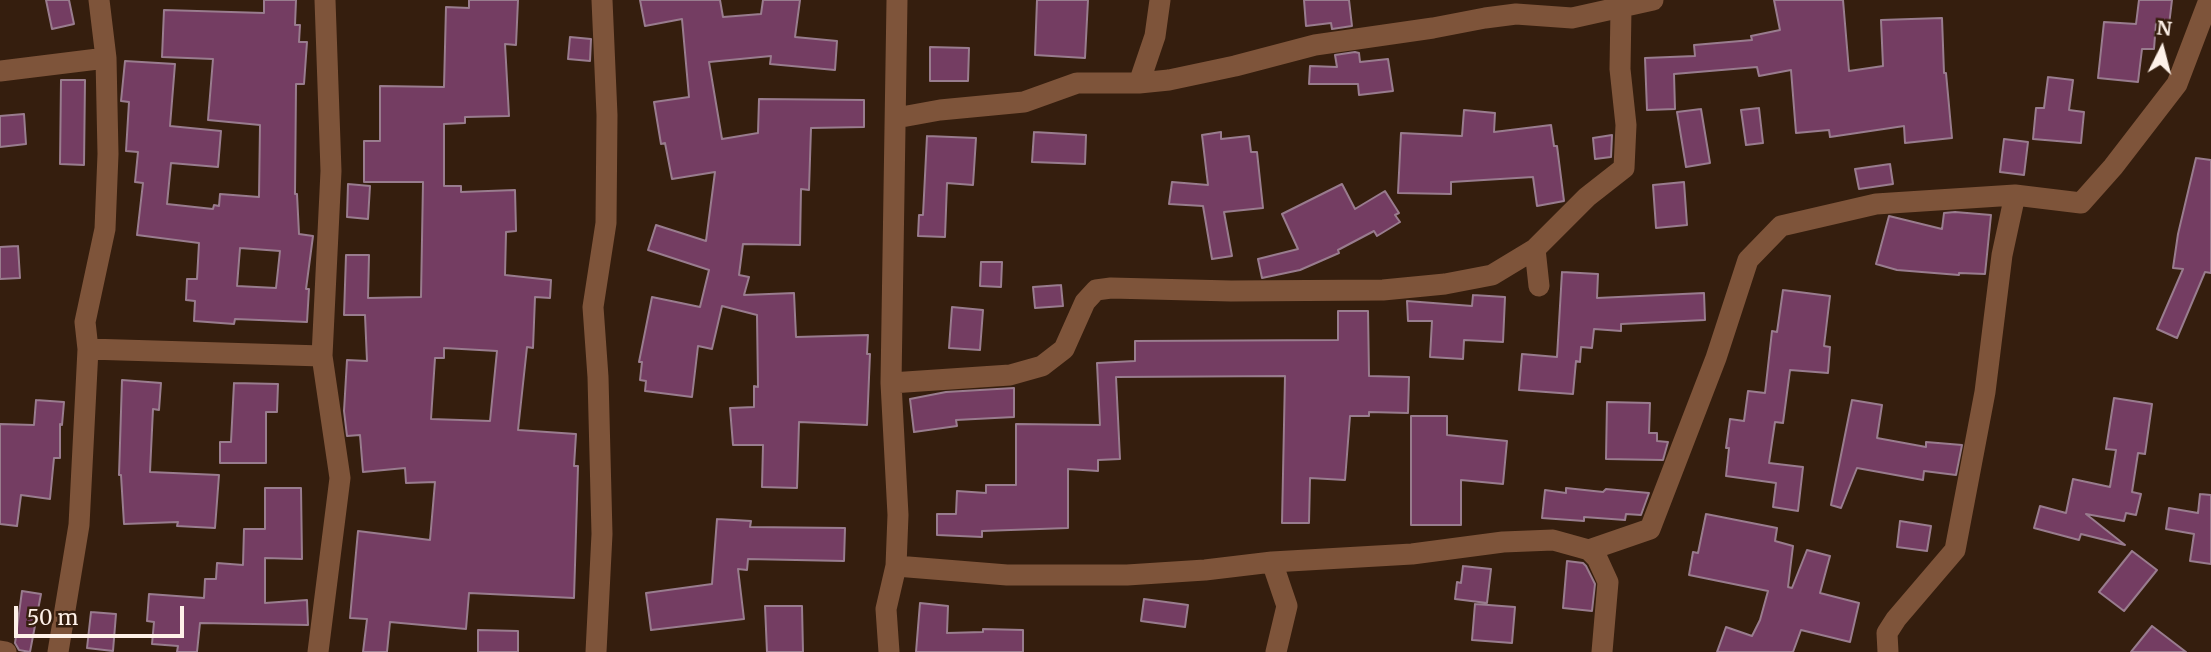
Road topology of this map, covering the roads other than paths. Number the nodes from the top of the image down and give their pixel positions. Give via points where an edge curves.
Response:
1 (99, 0) edge
2 (325, 0) edge
3 (603, 0) edge
4 (897, 0) edge
5 (1160, 0) edge
6 (1653, 0) edge
7 (2209, 0) edge
8 (1621, 9) junction
9 (1155, 37) junction
10 (106, 58) junction
11 (0, 71) edge
12 (1169, 80) junction
13 (1139, 83) junction
14 (896, 118) junction
15 (2015, 195) junction
16 (1535, 248) junction
17 (1539, 286) dead end
18 (88, 349) junction
19 (322, 356) junction
20 (891, 383) junction
21 (1589, 550) junction
22 (1272, 562) junction
23 (896, 566) junction
24 (0, 651) edge
25 (6, 652) edge
26 (58, 652) edge
27 (318, 652) edge
28 (596, 652) edge
29 (889, 652) edge
30 (1276, 652) edge
31 (1602, 652) edge
32 (1888, 652) edge

1 - 10 street
2 - 19 street via 331,171
3 - 28 street via 606,223 593,307 602,534
4 - 14 street
5 - 9 street
6 - 8 street
7 - 15 street via 2176,84 2081,203
8 - 12 street via 1572,18 1516,14 1315,44
8 - 16 street via 1624,167
9 - 12 street
9 - 13 street
10 - 11 street
10 - 18 street via 105,229 85,322
12 - 13 street
13 - 14 street via 1077,83 1024,102
14 - 20 street
15 - 21 street via 1876,204 1781,226 1748,260 1716,359 1650,529
15 - 32 street via 1955,551 1896,619 1887,633
16 - 17 street
16 - 20 street via 1492,275 1383,290 1096,290 1064,349 1042,366 1010,375
18 - 19 street
18 - 26 street via 79,526
19 - 27 street via 340,478
20 - 23 street
21 - 22 street via 1553,540
21 - 31 street via 1608,582
22 - 23 street via 1127,576 1007,575
22 - 30 street via 1287,606
23 - 29 street via 886,609
24 - 25 street

